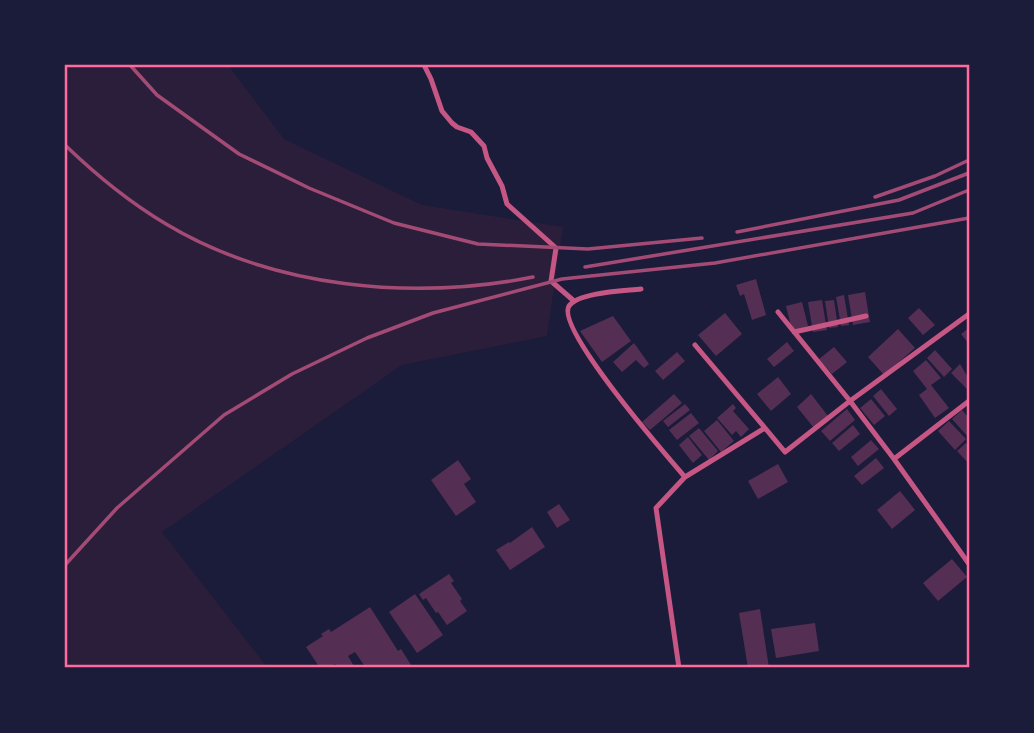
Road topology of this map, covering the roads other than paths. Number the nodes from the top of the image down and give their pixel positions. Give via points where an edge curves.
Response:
1 (424, 65) edge
2 (641, 289) dead end
3 (574, 301) junction
4 (778, 312) dead end
5 (969, 314) edge
6 (866, 316) dead end
7 (794, 332) junction
8 (695, 345) dead end
9 (850, 401) junction
10 (969, 401) edge
11 (765, 428) junction
12 (894, 459) junction
13 (685, 477) junction
14 (969, 564) edge
15 (679, 668) edge

1 - 3 street via 442,111 484,146 507,204 556,248 551,281
2 - 3 street
3 - 13 street via 567,310 577,338
4 - 7 street
5 - 9 street
6 - 7 street
7 - 9 street
8 - 11 street
9 - 11 street via 785,452
9 - 12 street
10 - 12 street
11 - 13 street
12 - 14 street
13 - 15 street via 656,509

